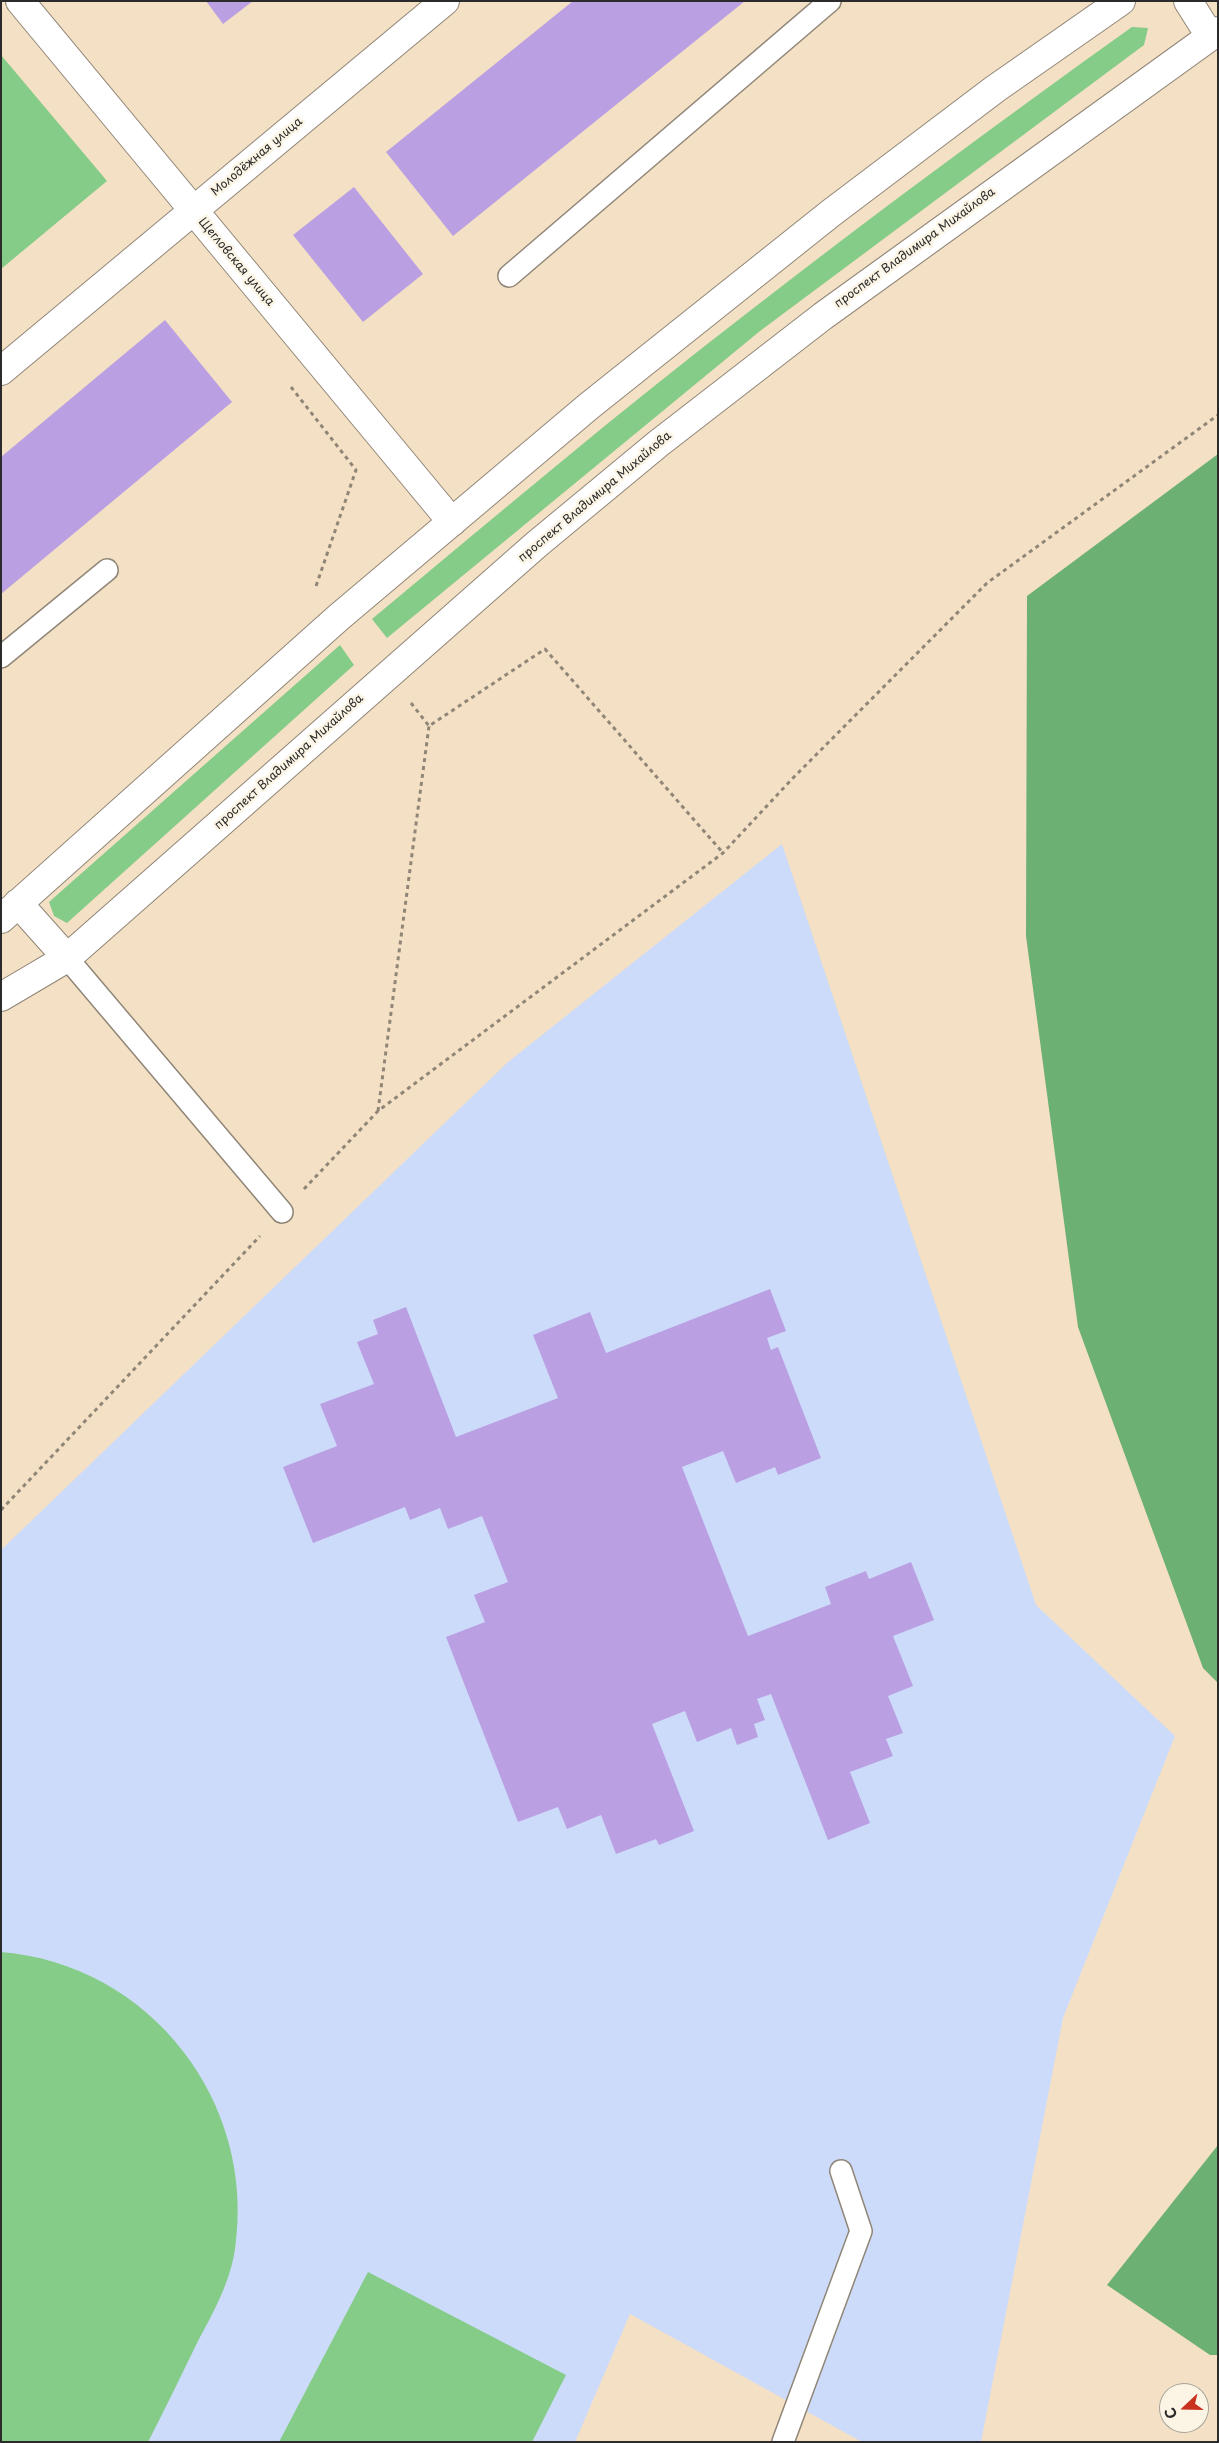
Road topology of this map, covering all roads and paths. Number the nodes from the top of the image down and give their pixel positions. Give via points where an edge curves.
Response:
1 (20, 1) edge
2 (444, 1) edge
3 (830, 1) edge
4 (1121, 1) edge
5 (1188, 1) edge
6 (1214, 33) edge
7 (194, 210) junction
8 (509, 276) dead end
9 (1, 370) edge
10 (289, 385) dead end
11 (1218, 415) edge
12 (452, 522) junction
13 (107, 570) dead end
14 (339, 617) junction
15 (1, 657) edge
16 (388, 674) junction
17 (429, 726) junction
18 (723, 853) junction
19 (10, 911) edge
20 (67, 958) junction
21 (1, 997) edge
22 (378, 1111) junction
23 (282, 1212) junction
24 (1, 1510) edge
25 (841, 2171) dead end
26 (783, 2442) edge

1 - 7 main road, Щегловская улица
2 - 7 main road, Молодёжная улица
3 - 8 lane
4 - 12 main road via 995,89 831,213 589,406
5 - 6 main road
6 - 16 main road, проспект Владимира Михайлова via 752,370 537,544
7 - 9 main road, Молодёжная улица
7 - 12 main road, Щегловская улица
10 - 14 path via 356,470 315,590
11 - 18 path via 987,583 792,778
12 - 14 main road
13 - 15 lane
14 - 19 main road
16 - 17 path
16 - 20 main road, проспект Владимира Михайлова
17 - 18 path via 544,649
17 - 22 path
18 - 22 path
19 - 20 main road
20 - 21 main road, проспект Владимира Михайлова
20 - 23 lane
22 - 23 path
23 - 24 path
25 - 26 lane via 862,2231

